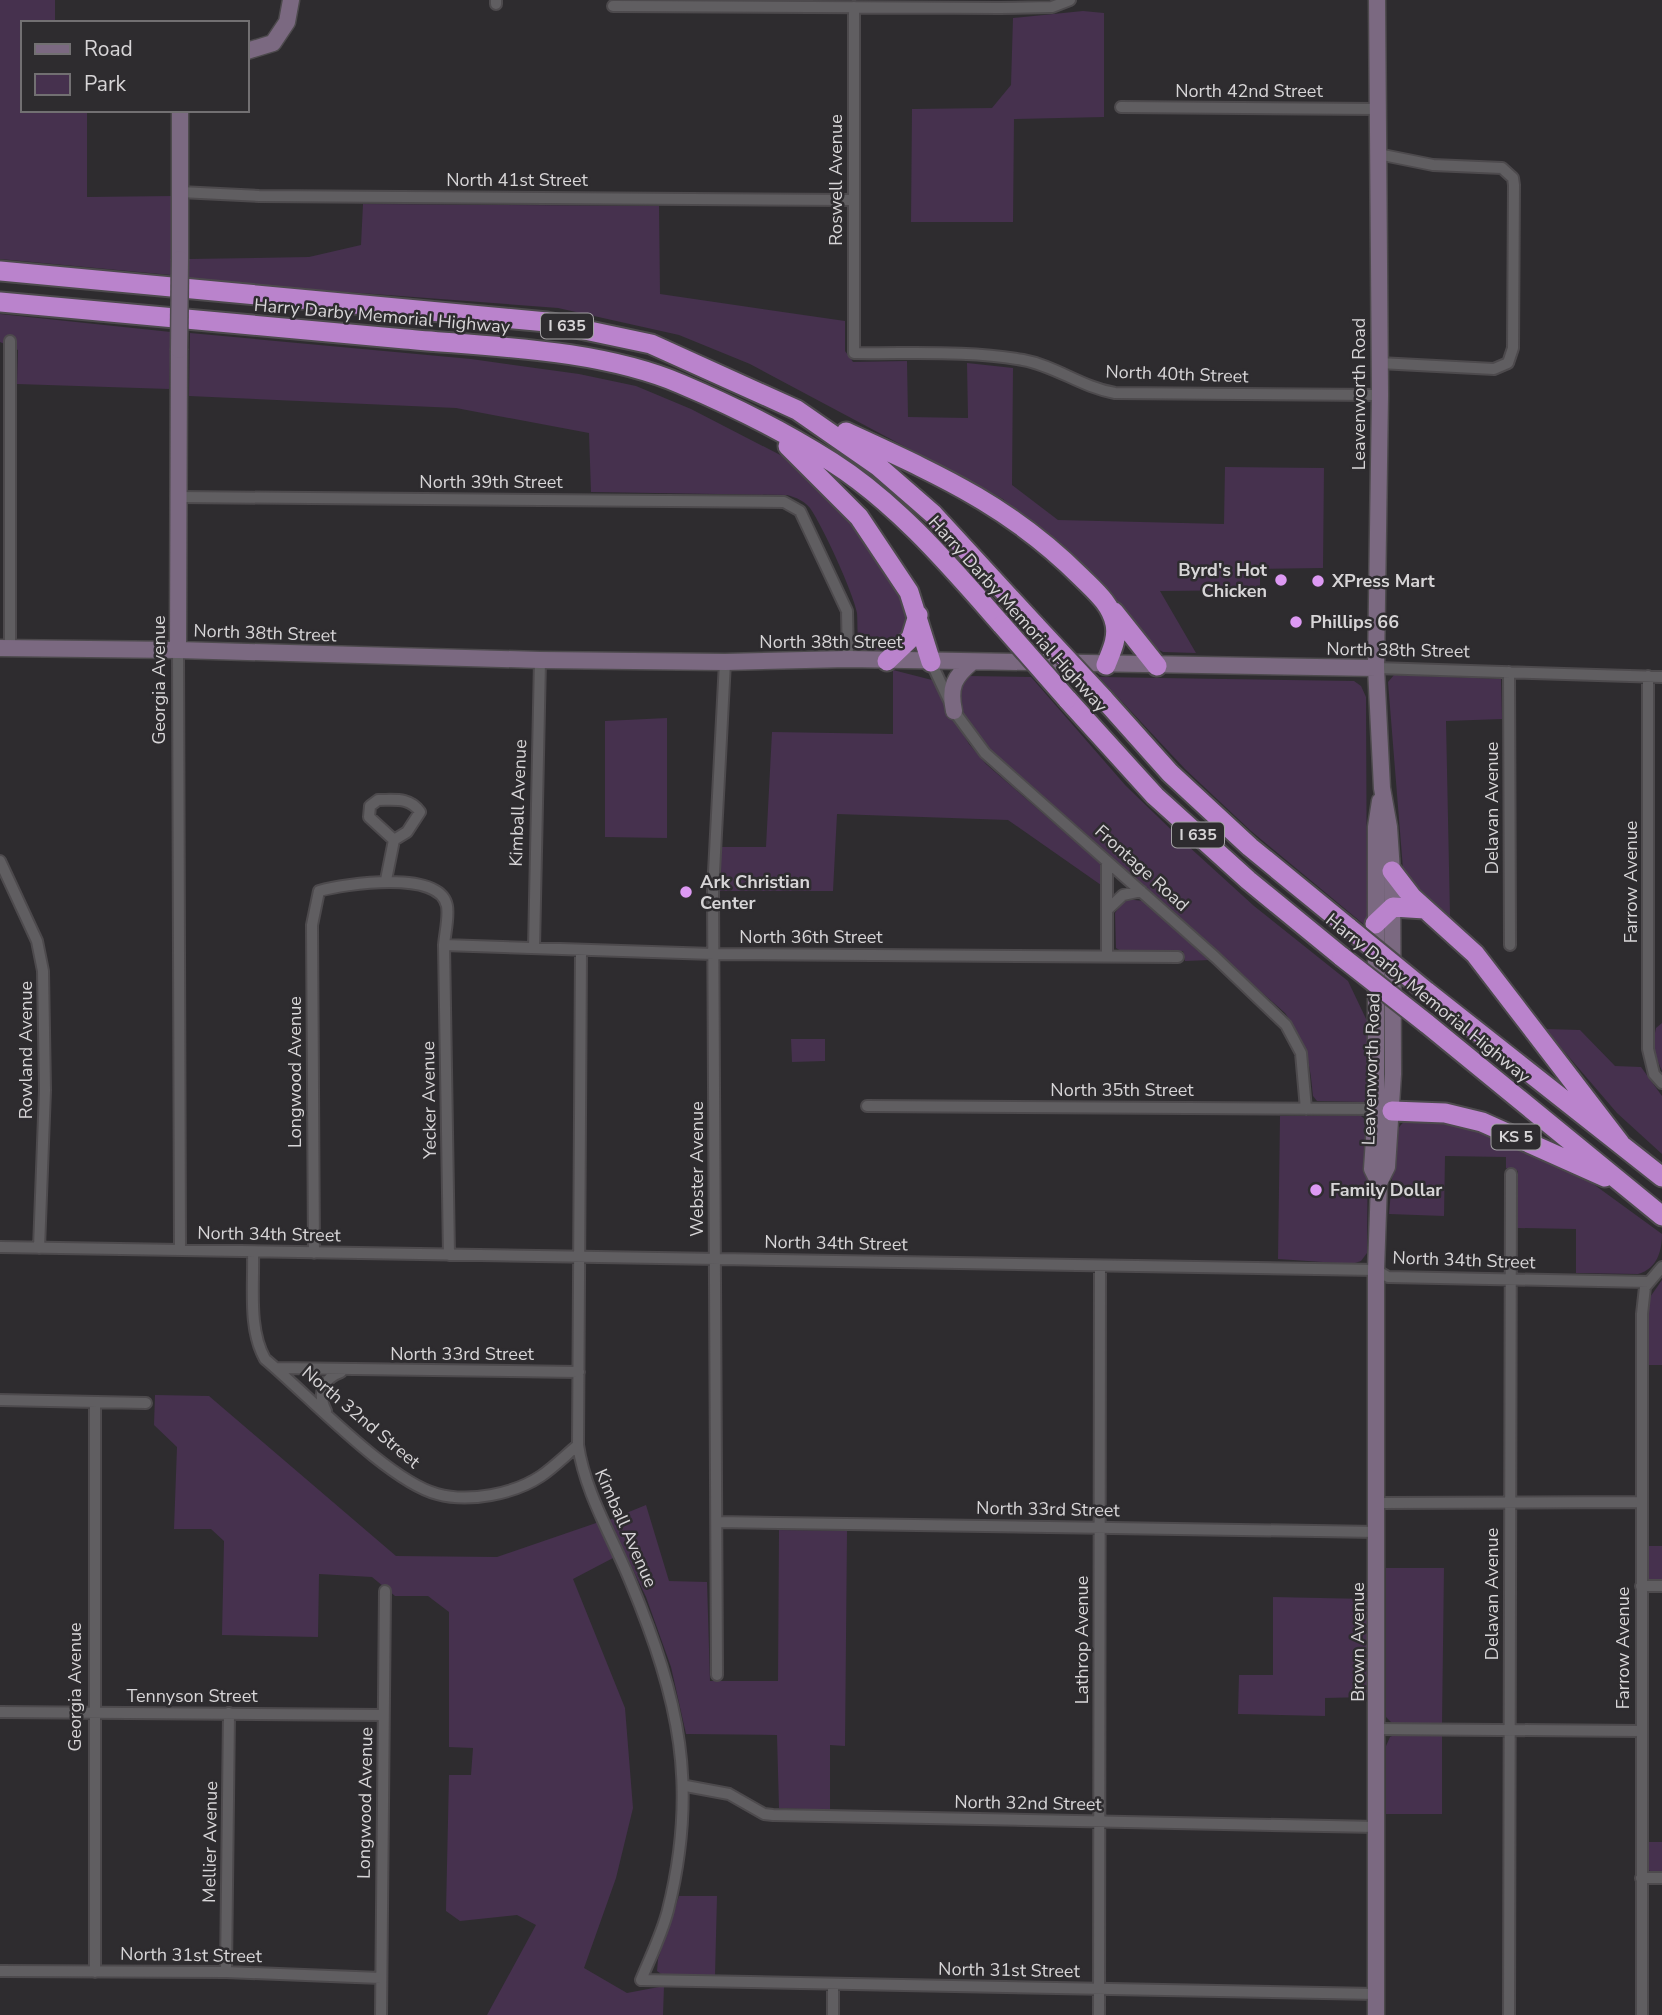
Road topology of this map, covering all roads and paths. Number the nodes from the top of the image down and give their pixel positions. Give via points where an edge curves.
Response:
1 (291, 0) edge
2 (1070, 0) edge
3 (1377, 0) edge
4 (960, 4) edge
5 (613, 6) dead end
6 (854, 7) junction
7 (248, 51) edge
8 (1121, 107) dead end
9 (1377, 109) junction
10 (180, 112) edge
11 (1378, 154) junction
12 (180, 192) junction
13 (853, 200) junction
14 (0, 271) edge
15 (0, 302) edge
16 (10, 341) dead end
17 (854, 353) joint
18 (1379, 363) junction
19 (1380, 395) junction
20 (797, 410) junction
21 (762, 422) junction
22 (179, 497) junction
23 (1109, 607) junction
24 (918, 615) junction
25 (5, 649) edge
26 (178, 650) junction
27 (848, 659) junction
28 (540, 660) junction
29 (887, 661) junction
30 (725, 662) junction
31 (931, 662) junction
32 (972, 662) junction
33 (1106, 665) junction
34 (1157, 666) junction
35 (1376, 668) junction
36 (1509, 671) junction
37 (1648, 676) junction
38 (1662, 677) edge
39 (954, 710) junction
40 (1382, 788) junction
41 (394, 840) junction
42 (0, 861) edge
43 (1107, 861) junction
44 (1392, 871) junction
45 (386, 880) junction
46 (1141, 891) junction
47 (1393, 907) junction
48 (1108, 909) junction
49 (1425, 909) junction
50 (1375, 924) junction
51 (444, 945) junction
52 (1510, 945) dead end
53 (534, 948) junction
54 (581, 952) junction
55 (713, 954) junction
56 (1107, 956) junction
57 (1178, 957) dead end
58 (1649, 1017) junction
59 (1662, 1017) edge
60 (1662, 1083) edge
61 (867, 1106) dead end
62 (1306, 1109) junction
63 (1384, 1110) junction
64 (1620, 1143) junction
65 (1511, 1174) dead end
66 (1662, 1177) edge
67 (1633, 1190) junction
68 (1662, 1216) edge
69 (0, 1247) edge
70 (39, 1248) junction
71 (180, 1249) junction
72 (253, 1252) junction
73 (314, 1253) junction
74 (449, 1255) junction
75 (580, 1256) junction
76 (715, 1258) junction
77 (1100, 1266) junction
78 (1662, 1267) edge
79 (1376, 1270) junction
80 (1510, 1280) junction
81 (1649, 1282) junction
82 (276, 1368) junction
83 (344, 1370) junction
84 (579, 1372) junction
85 (0, 1400) edge
86 (95, 1402) junction
87 (146, 1403) dead end
88 (327, 1414) junction
89 (578, 1445) junction
90 (1641, 1502) junction
91 (1377, 1503) junction
92 (1510, 1503) junction
93 (717, 1522) junction
94 (1100, 1527) junction
95 (1378, 1532) junction
96 (1641, 1586) junction
97 (1662, 1586) edge
98 (385, 1591) dead end
99 (717, 1675) dead end
100 (0, 1712) edge
101 (94, 1713) junction
102 (229, 1713) junction
103 (383, 1715) junction
104 (1377, 1729) junction
105 (1510, 1730) junction
106 (1640, 1731) junction
107 (685, 1786) junction
108 (1100, 1822) junction
109 (1377, 1827) junction
110 (1641, 1878) junction
111 (1662, 1878) edge
112 (0, 1971) edge
113 (95, 1972) junction
114 (226, 1972) junction
115 (381, 1978) junction
116 (641, 1980) joint
117 (833, 1984) junction
118 (1099, 1989) junction
119 (1376, 1994) junction
120 (381, 2015) edge
121 (833, 2015) edge
122 (1099, 2015) edge
123 (1376, 2015) edge
124 (1510, 2015) edge
125 (1642, 2015) edge

1 - 7 main road via 287,22 273,43
2 - 4 street via 1052,7
3 - 9 main road, Leavenworth Road
4 - 6 street
5 - 6 street
6 - 13 street, Roswell Avenue
8 - 9 street, North 42nd Street
9 - 11 main road, Leavenworth Road
10 - 12 main road, Georgia Avenue
11 - 18 main road, Leavenworth Road
11 - 18 street via 1433,165 1502,169 1513,177 1514,198 1513,348 1508,363 1494,369
12 - 13 street, North 41st Street
12 - 22 main road, Georgia Avenue, bridge
13 - 17 street, Roswell Avenue
14 - 20 highway, Harry Darby Memorial Highway / I 635 via 547,322 652,344
15 - 21 highway, Harry Darby Memorial Highway / I 635 via 528,350 630,367 679,383
16 - 25 street
17 - 19 street, North 40th Street via 1008,357 1046,366 1087,387 1115,393
18 - 19 main road, Leavenworth Road
19 - 35 main road, Leavenworth Road
20 - 23 highway via 961,485 993,505 1046,542
20 - 64 highway, Harry Darby Memorial Highway / I 635, bridge via 879,467 933,514 1170,773 1250,848
21 - 24 highway via 859,517 909,592
21 - 67 highway, Harry Darby Memorial Highway / I 635, bridge via 834,463 897,514 944,559 1155,796 1248,880
22 - 26 main road, Georgia Avenue
22 - 27 street, North 39th Street via 784,502 800,511 847,611
23 - 33 highway via 1115,642
23 - 34 highway
24 - 29 highway via 911,638
24 - 31 highway
25 - 26 main road, North 38th Street
26 - 28 main road, North 38th Street
26 - 71 street, Georgia Avenue
27 - 29 main road, North 38th Street
27 - 30 main road, North 38th Street
28 - 30 main road, North 38th Street
28 - 53 street, Kimball Avenue
29 - 31 main road, North 38th Street
30 - 55 street, Webster Avenue
31 - 32 main road, North 38th Street
31 - 39 street, Frontage Road
32 - 33 main road, North 38th Street
32 - 39 main road via 952,684
33 - 34 main road, North 38th Street
34 - 35 main road, North 38th Street
35 - 36 street, North 38th Street
35 - 40 main road, Leavenworth Road
36 - 37 street, North 38th Street
36 - 52 street, Delavan Avenue
37 - 38 street, North 38th Street
37 - 58 street, Farrow Avenue
39 - 43 street, Frontage Road via 985,753
40 - 44 main road, Leavenworth Road
40 - 50 main road, Leavenworth Road via 1376,827
41 - 41 street via 407,832 420,812 405,800 378,800 370,806 369,817
41 - 45 street
42 - 70 street, Rowland Avenue via 37,941 43,971 45,1090
43 - 46 street, Frontage Road
43 - 48 street
44 - 47 main road, Leavenworth Road
44 - 49 highway
45 - 51 street, Yecker Avenue via 433,889 442,896 447,906
45 - 73 street, Longwood Avenue via 319,891 312,925
46 - 48 street via 1123,895
46 - 62 street, Frontage Road via 1286,1025 1301,1053
47 - 49 highway
47 - 50 highway
47 - 63 main road, Leavenworth Road
48 - 56 street
49 - 64 highway via 1475,954
50 - 63 main road, Leavenworth Road
51 - 53 street, North 36th Street
51 - 74 street, Yecker Avenue
53 - 54 street, North 36th Street
54 - 55 street, North 36th Street
54 - 75 street, Kimball Avenue
55 - 56 street, North 36th Street
55 - 76 street, Webster Avenue
56 - 57 street, North 36th Street
58 - 59 street
58 - 60 street, Farrow Avenue via 1650,1062
61 - 62 street, North 35th Street
62 - 63 street, North 35th Street
63 - 67 highway, KS 5 via 1445,1113 1482,1122
63 - 79 main road, Leavenworth Road via 1387,1167 1379,1183
64 - 66 highway, Harry Darby Memorial Highway / I 635
65 - 80 street, Delavan Avenue
67 - 68 highway, Harry Darby Memorial Highway / I 635
69 - 70 street, North 34th Street
70 - 71 street, North 34th Street
71 - 72 street, North 34th Street
72 - 73 street, North 34th Street
72 - 82 street via 258,1347
73 - 74 street, North 34th Street
74 - 75 street, North 34th Street
75 - 76 street, North 34th Street
75 - 84 street, Kimball Avenue
76 - 77 street, North 34th Street
76 - 93 street, Webster Avenue
77 - 79 street, North 34th Street
77 - 94 street, Lathrop Avenue
78 - 81 street
79 - 80 street, North 34th Street via 1388,1277
79 - 91 main road, Brown Avenue
80 - 81 street, North 34th Street
80 - 92 street, Delavan Avenue
81 - 90 street, Farrow Avenue via 1643,1295
82 - 83 street, North 33rd Street
82 - 88 street, North 32nd Street
83 - 84 street, North 33rd Street
83 - 88 street via 324,1384 321,1396
84 - 89 street, Kimball Avenue
85 - 86 street
86 - 87 street
86 - 101 street, Georgia Avenue
88 - 89 street, North 32nd Street via 390,1467 438,1495 501,1493 540,1477
89 - 107 street, Kimball Avenue via 582,1474 654,1637 675,1711
90 - 92 street
90 - 96 street, Farrow Avenue
91 - 92 street
91 - 95 main road, Brown Avenue
92 - 105 street, Delavan Avenue
93 - 94 street, North 33rd Street
93 - 99 street, Webster Avenue
94 - 95 street, North 33rd Street
94 - 108 street, Lathrop Avenue
95 - 104 main road, Brown Avenue
96 - 97 street
96 - 106 street, Farrow Avenue
98 - 103 street, Longwood Avenue
100 - 101 street, Tennyson Street
101 - 102 street, Tennyson Street
101 - 113 street, Georgia Avenue
102 - 103 street, Tennyson Street
102 - 114 street, Mellier Avenue
103 - 115 street, Longwood Avenue
104 - 105 street
104 - 109 main road, Brown Avenue
105 - 106 street
105 - 124 street, Delavan Avenue
106 - 110 street, Farrow Avenue
107 - 108 street, North 32nd Street via 729,1794 774,1815
107 - 116 street, Kimball Avenue via 680,1853 667,1913
108 - 109 street, North 32nd Street
108 - 118 street, Lathrop Avenue
109 - 119 main road, Brown Avenue
110 - 111 street
110 - 125 street, Farrow Avenue
112 - 113 street, North 31st Street
113 - 114 street, North 31st Street
114 - 115 street, North 31st Street
115 - 120 street, Longwood Avenue
116 - 117 street, North 31st Street
117 - 118 street, North 31st Street
117 - 121 street
118 - 119 street, North 31st Street
118 - 122 street, Lathrop Avenue
119 - 123 main road, Brown Avenue

